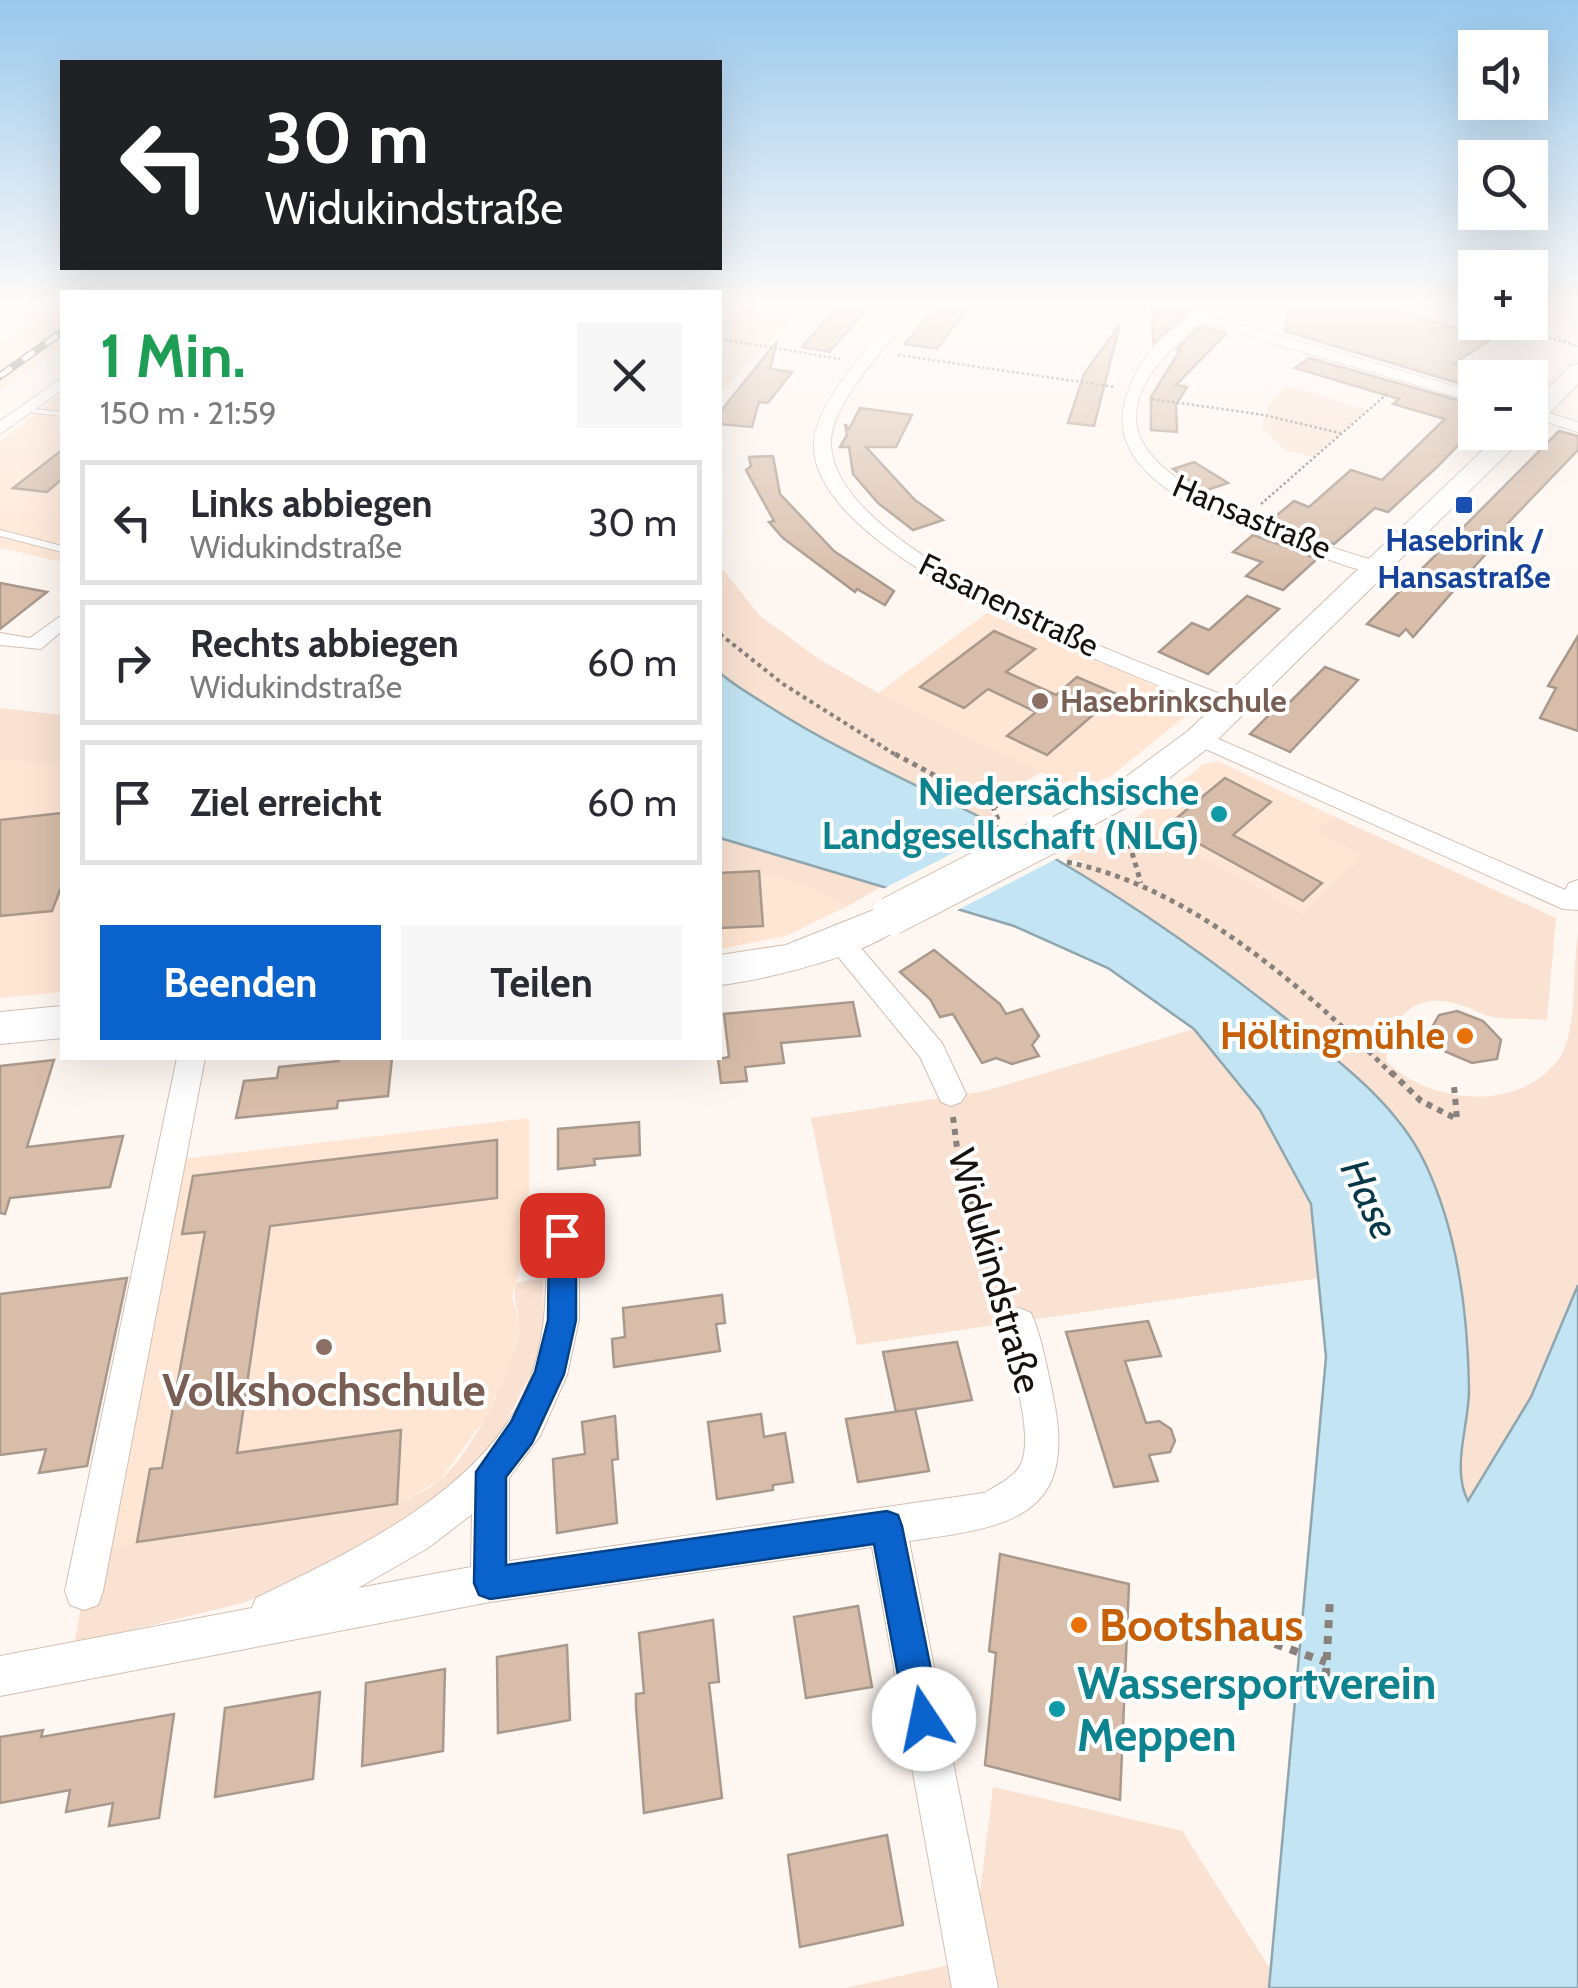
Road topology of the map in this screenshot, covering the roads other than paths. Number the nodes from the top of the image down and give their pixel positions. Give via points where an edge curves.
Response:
1 (42, 399) edge
2 (844, 399) edge
3 (1129, 399) edge
4 (27, 410) junction
5 (60, 414) edge
6 (1548, 423) edge
7 (1578, 427) edge
8 (0, 428) edge
9 (1498, 450) edge
10 (0, 533) edge
11 (60, 548) edge
12 (1378, 568) junction
13 (60, 623) edge
14 (0, 639) edge
15 (1233, 706) junction
16 (1200, 738) junction
17 (1578, 889) edge
18 (840, 941) junction
19 (722, 970) edge
20 (60, 1022) edge
21 (0, 1028) edge
22 (191, 1060) edge
23 (951, 1094) road end
24 (562, 1235) dead end
25 (1018, 1324) road end
26 (491, 1472) junction
27 (887, 1526) junction
28 (490, 1583) junction
29 (84, 1591) dead end
30 (238, 1628) junction
31 (0, 1676) edge
32 (975, 1988) edge

1 - 4 street
2 - 15 street, Fasanenstraße via 822,446 825,470 845,506 895,547 964,589
3 - 12 street, Hansastraße via 1124,425 1134,450 1158,477 1192,500
4 - 5 lane
4 - 8 street
6 - 7 street
9 - 12 street
10 - 11 lane
12 - 15 street
13 - 14 street via 34,645
15 - 16 street
16 - 17 street via 1572,902
16 - 18 street, bridge via 1131,790
18 - 19 street via 785,960
18 - 23 street, Widukindstraße via 932,1050
20 - 21 street
22 - 29 street
24 - 26 street, Widukindstraße via 562,1320 549,1374 522,1433
25 - 27 street, Widukindstraße via 1043,1449 1037,1473 989,1511
26 - 28 street
26 - 30 street, Widukindstraße via 460,1503 369,1564
27 - 28 street, Widukindstraße
27 - 32 street
28 - 30 street, Widukindstraße
30 - 31 street, Widukindstraße

